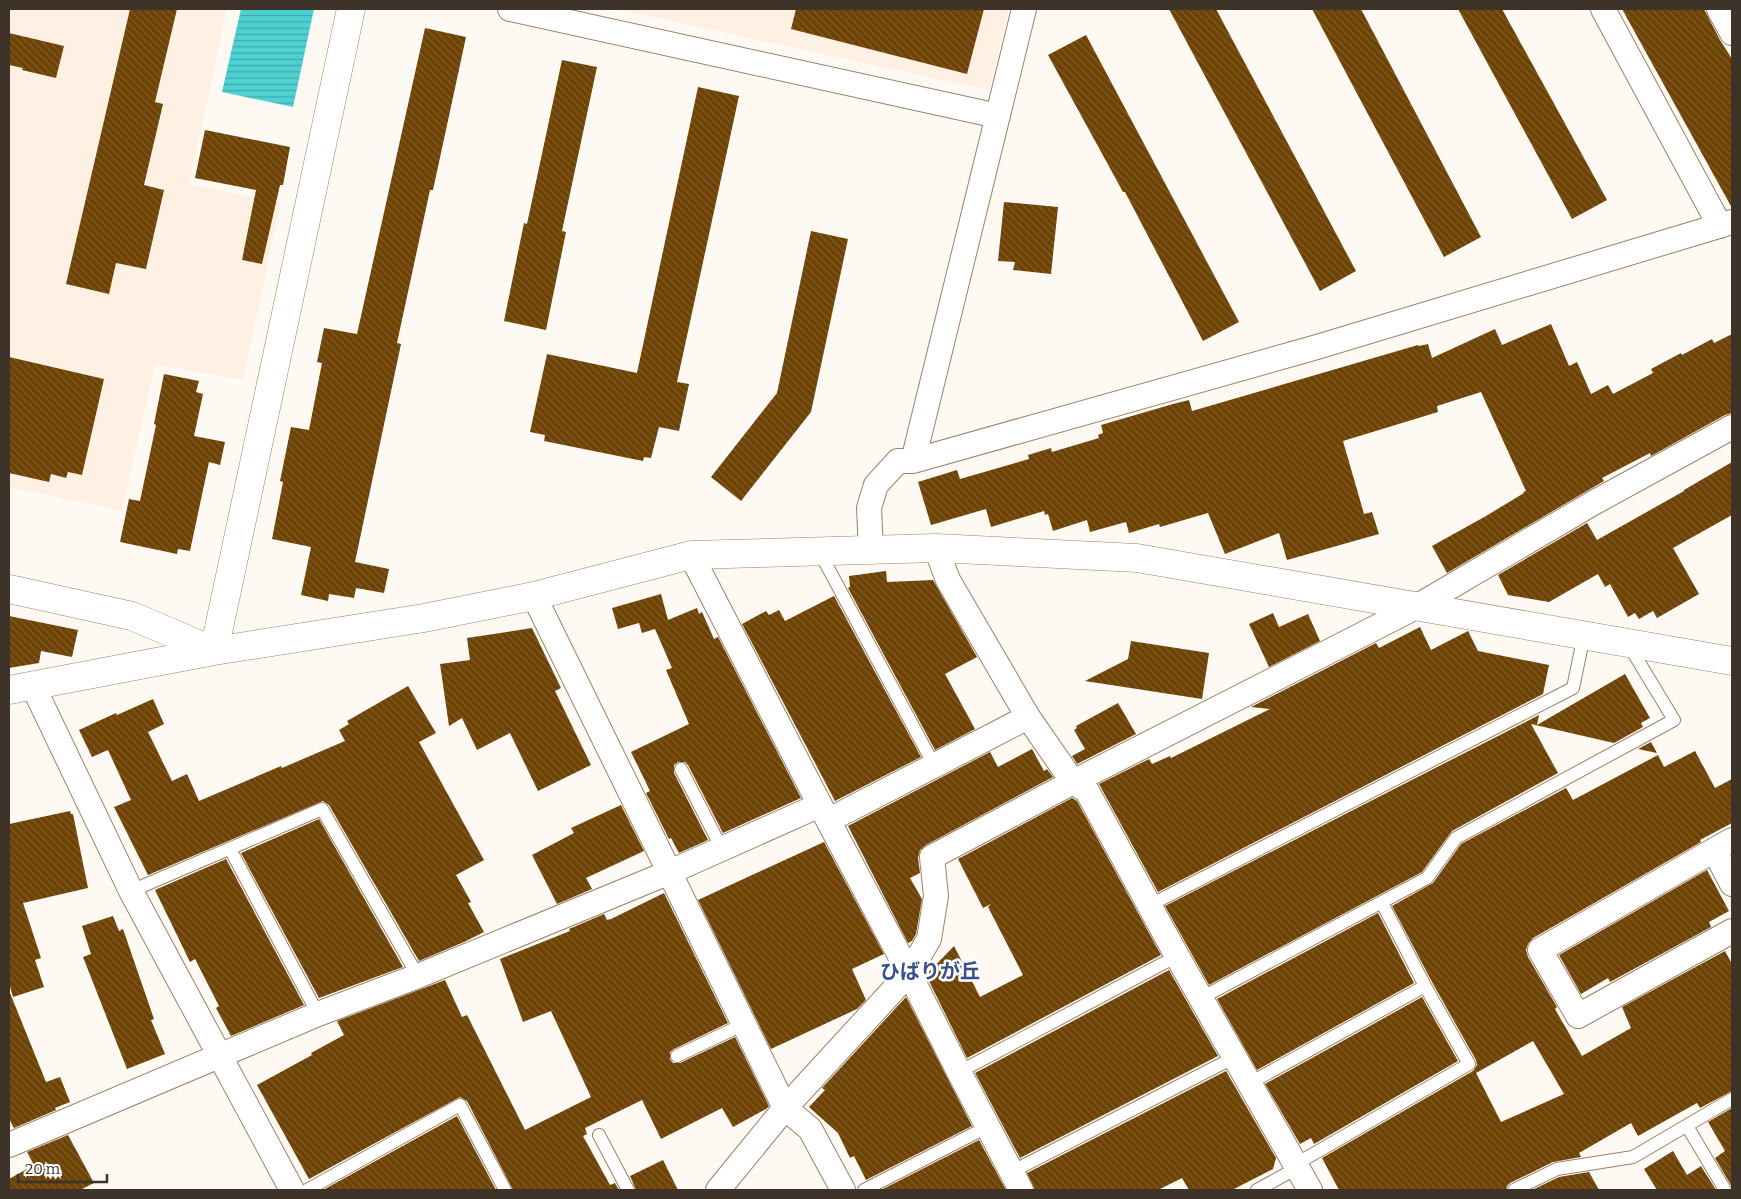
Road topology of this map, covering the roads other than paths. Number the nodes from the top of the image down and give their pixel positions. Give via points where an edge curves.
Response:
1 (351, 9) edge
2 (510, 9) edge
3 (1024, 9) edge
4 (1603, 9) edge
5 (1719, 9) edge
6 (1732, 33) edge
7 (998, 116) junction
8 (1726, 224) edge
9 (1732, 427) edge
10 (913, 461) junction
11 (936, 548) junction
12 (871, 550) junction
13 (819, 551) junction
14 (691, 555) junction
15 (9, 589) edge
16 (534, 596) junction
17 (1416, 607) junction
18 (1584, 635) junction
19 (1628, 643) junction
20 (214, 651) junction
21 (1732, 661) edge
22 (21, 688) edge
23 (1028, 718) junction
24 (934, 765) junction
25 (681, 769) dead end
26 (1073, 782) junction
27 (824, 813) junction
28 (1723, 845) edge
29 (230, 849) junction
30 (722, 849) junction
31 (670, 872) junction
32 (1732, 884) edge
33 (131, 891) junction
34 (1382, 902) junction
35 (1150, 905) junction
36 (1732, 931) edge
37 (1178, 956) junction
38 (910, 973) junction
39 (418, 976) junction
40 (1425, 986) junction
41 (1201, 998) junction
42 (318, 1014) junction
43 (744, 1024) junction
44 (219, 1056) junction
45 (677, 1056) dead end
46 (1235, 1057) junction
47 (958, 1072) junction
48 (1250, 1083) junction
49 (1732, 1099) edge
50 (785, 1108) junction
51 (987, 1126) junction
52 (1687, 1126) junction
53 (599, 1135) dead end
54 (9, 1145) edge
55 (1296, 1164) junction
56 (1016, 1181) edge
57 (292, 1190) edge
58 (307, 1190) edge
59 (505, 1190) edge
60 (628, 1190) edge
61 (718, 1190) edge
62 (843, 1190) edge
63 (864, 1190) edge
64 (1257, 1190) edge
65 (1310, 1190) edge
66 (1514, 1190) edge
67 (1725, 1190) edge

1 - 20 street
2 - 7 street
3 - 7 street
4 - 8 street
5 - 6 street
7 - 10 street
8 - 10 street via 1316,347
9 - 17 street via 1595,502
10 - 12 street via 898,461 876,485 869,508
11 - 12 street
11 - 17 street via 1137,558
11 - 23 street via 948,580
12 - 13 street
13 - 14 street
13 - 24 lane
14 - 16 street
14 - 27 street
15 - 20 street via 132,616
16 - 20 street via 424,618
16 - 31 street
17 - 18 street
17 - 26 street
18 - 19 street
18 - 35 lane via 1573,688
19 - 21 street
19 - 34 lane via 1674,720 1456,838 1427,878
20 - 22 street
22 - 33 street
23 - 24 street
23 - 26 street
24 - 27 street
25 - 30 lane
26 - 35 street via 1087,791
26 - 38 street via 932,857 936,896 929,939
27 - 30 street
27 - 38 street
28 - 32 street
28 - 36 street via 1540,950 1578,1016
29 - 33 lane
29 - 39 lane via 322,810
29 - 42 lane
30 - 31 street
31 - 39 street
31 - 43 street
33 - 44 street
34 - 40 lane
34 - 41 lane
35 - 37 street
37 - 41 street
37 - 47 lane
38 - 47 street
38 - 50 street
39 - 42 street
40 - 48 lane
40 - 55 lane via 1469,1064
41 - 46 street
42 - 44 street
43 - 45 lane
43 - 50 street
44 - 54 street
44 - 57 street
46 - 48 street
46 - 56 lane
47 - 51 street
48 - 55 street
49 - 52 lane
50 - 61 street
50 - 62 street via 810,1129
51 - 56 street
51 - 63 lane
52 - 66 lane via 1633,1157 1556,1169
52 - 67 lane
53 - 60 lane
55 - 64 lane via 1288,1173
55 - 65 street
58 - 59 lane via 460,1105

